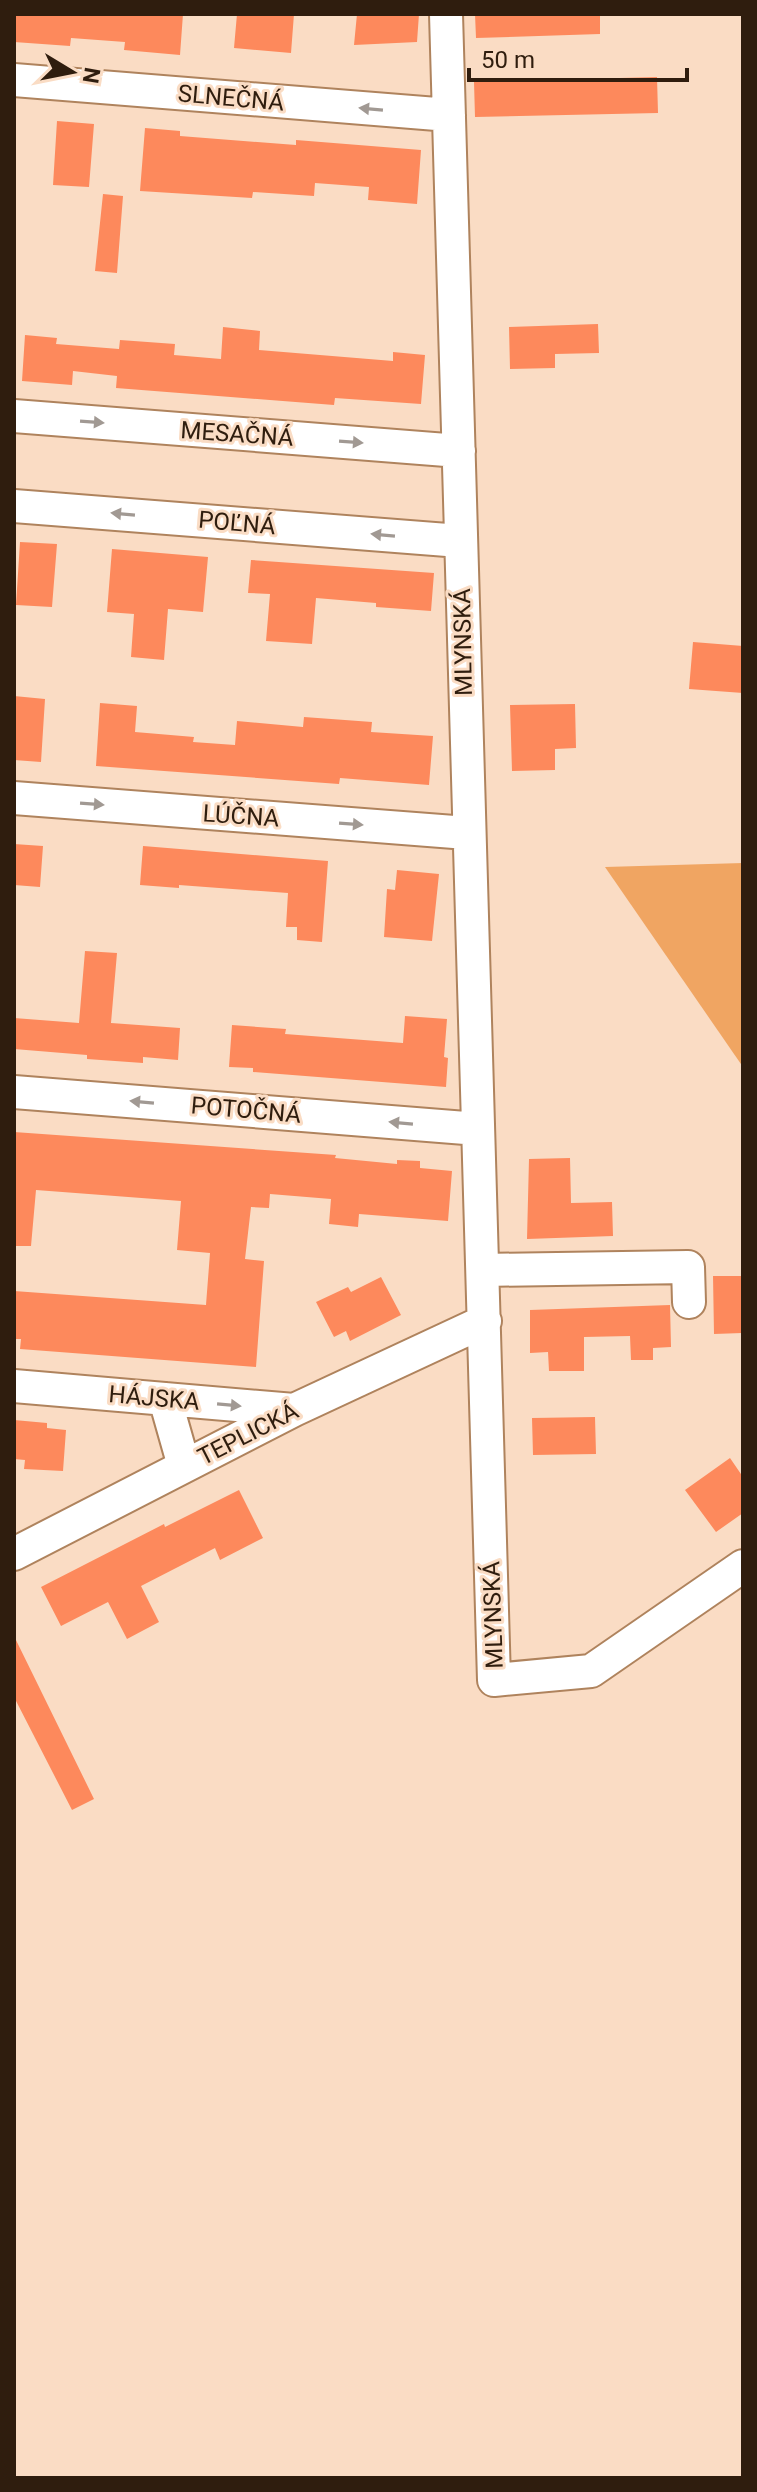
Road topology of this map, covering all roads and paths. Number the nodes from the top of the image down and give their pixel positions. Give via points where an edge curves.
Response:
1 (446, 14) edge
2 (14, 80) edge
3 (449, 115) junction
4 (14, 416) edge
5 (459, 451) junction
6 (14, 506) edge
7 (460, 541) junction
8 (14, 798) edge
9 (467, 833) junction
10 (14, 1092) edge
11 (478, 1129) junction
12 (483, 1270) junction
13 (689, 1302) dead end
14 (485, 1321) junction
15 (14, 1386) edge
16 (165, 1399) junction
17 (294, 1410) junction
18 (184, 1466) junction
19 (14, 1554) edge
20 (743, 1566) edge

1 - 3 street, MLYNSKÁ
3 -> 2 street, SLNEČNÁ
3 - 5 street, MLYNSKÁ
4 -> 5 street, MESAČNÁ
5 - 7 street, MLYNSKÁ
7 -> 6 street, POĽNÁ
7 - 9 street, MLYNSKÁ
8 -> 9 street, LÚČNA
9 - 11 street, MLYNSKÁ
11 -> 10 street, POTOČNÁ
11 - 12 street, MLYNSKÁ
12 - 13 street via 688,1267
12 - 14 street, MLYNSKÁ
14 - 17 street, TEPLICKÁ
14 - 20 street, MLYNSKÁ via 494,1680 591,1671
15 - 16 street, HÁJSKA
16 -> 17 street, HÁJSKA
16 - 18 street
17 - 18 street, TEPLICKÁ
18 - 19 street, TEPLICKÁ

